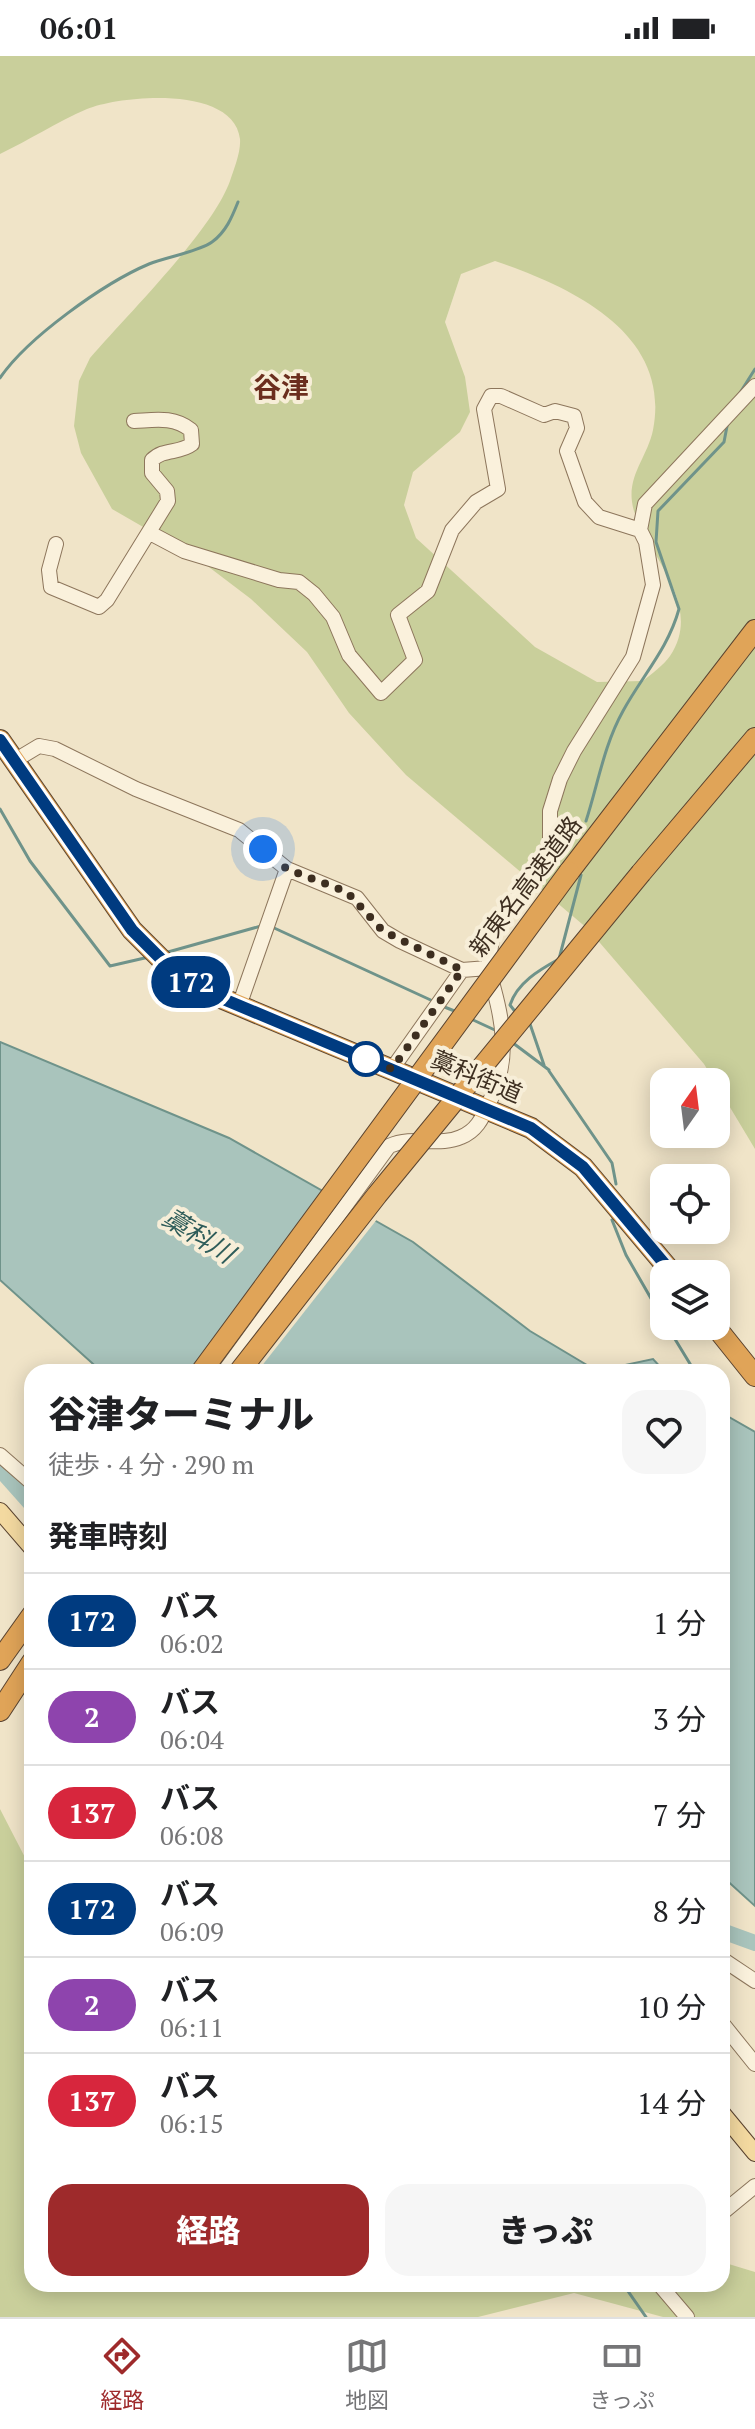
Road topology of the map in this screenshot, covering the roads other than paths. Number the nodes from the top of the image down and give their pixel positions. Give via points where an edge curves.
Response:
1 (755, 386) edge
2 (134, 421) dead end
3 (640, 530) junction
4 (150, 533) junction
5 (56, 544) dead end
6 (755, 630) edge
7 (755, 738) edge
8 (0, 740) edge
9 (14, 761) junction
10 (287, 869) junction
11 (488, 968) junction
12 (462, 970) junction
13 (239, 1006) junction
14 (392, 1069) junction
15 (487, 1108) junction
16 (661, 1260) edge
17 (726, 1340) edge
18 (207, 1364) edge
19 (230, 1364) edge
20 (245, 1364) edge
21 (755, 1376) edge
22 (0, 1455) edge
23 (24, 1476) edge
24 (0, 1511) edge
25 (24, 1539) edge
26 (24, 1626) edge
27 (0, 1660) edge
28 (24, 1674) edge
29 (0, 1711) edge
30 (730, 1964) edge
31 (755, 1981) edge
32 (730, 2033) edge
33 (755, 2064) edge
34 (730, 2123) edge
35 (755, 2153) edge
36 (755, 2186) edge
37 (730, 2206) edge
38 (666, 2292) edge
39 (687, 2317) edge

1 - 3 street via 645,504
2 - 4 street via 171,420 191,430 192,444 161,452 152,460 152,473 167,491 168,501
3 - 4 street via 608,523 585,502 567,451 577,428 574,416 555,411 544,415 491,396 484,409 498,489 476,502 452,530 428,591 398,615 415,660 381,693 349,655 333,617 299,582 184,551
3 - 11 street via 653,585 633,657 560,779 544,860 502,919 492,939
4 - 5 street via 99,607 51,587
6 - 18 highway, 新東名高速道路, bridge via 443,1038
7 - 20 highway, bridge via 396,1172
8 - 9 highway, 藁科街道
9 - 10 street via 39,746 55,749 136,789 218,819
9 - 13 highway, 藁科街道 via 150,950 175,973
10 - 12 street via 347,892 383,931
10 - 13 street
11 - 12 street
11 - 15 street via 505,1046 497,1088
12 - 14 street
13 - 14 highway, 藁科街道
14 - 15 highway, 藁科街道
15 - 16 highway, 藁科街道 via 531,1128 583,1167
15 - 19 street via 477,1127 460,1138 405,1139 389,1146
17 - 21 highway
22 - 23 street
24 - 25 main road
26 - 27 highway
28 - 29 highway
30 - 31 street
32 - 33 street
34 - 35 main road
36 - 37 street
38 - 39 street

